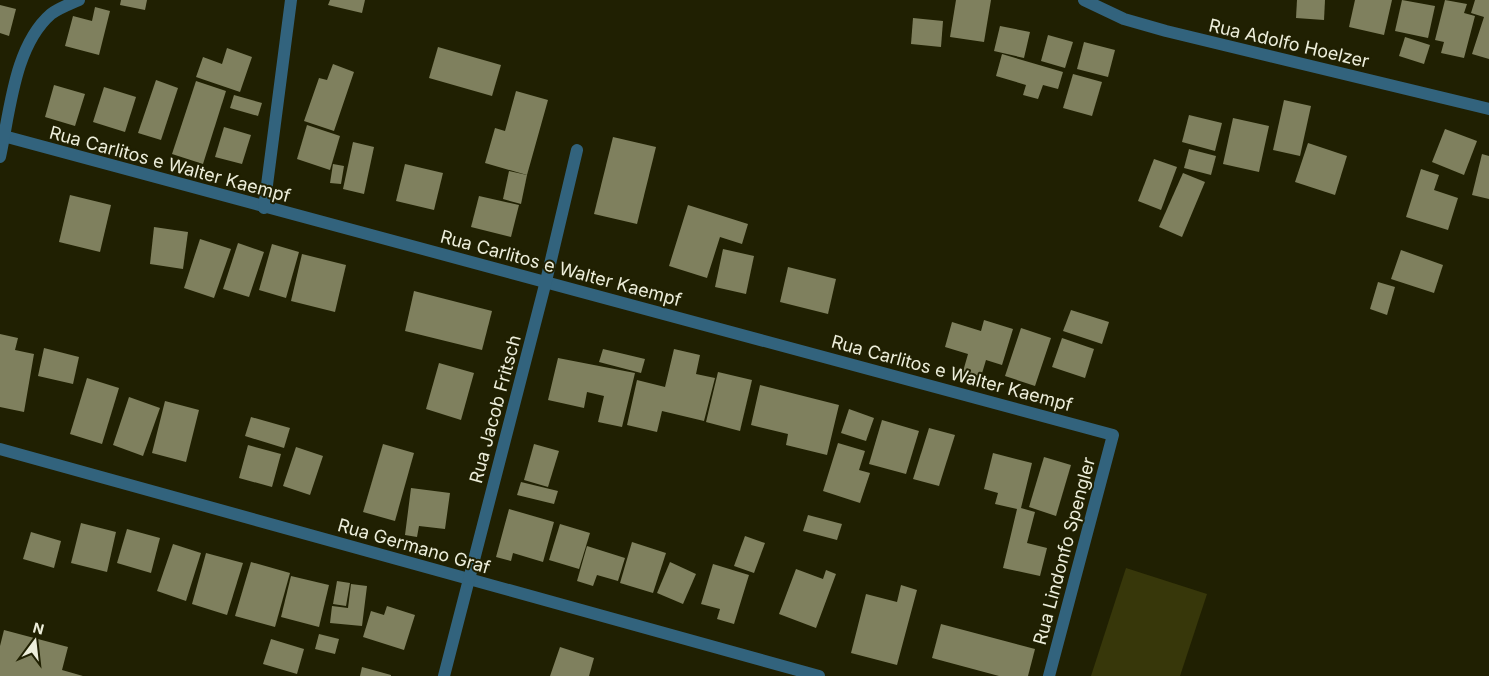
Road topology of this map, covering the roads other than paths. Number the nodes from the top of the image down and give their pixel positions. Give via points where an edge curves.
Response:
1 (79, 0) edge
2 (291, 0) edge
3 (1084, 0) edge
4 (1489, 108) edge
5 (2, 136) edge
6 (577, 150) dead end
7 (0, 157) edge
8 (264, 208) junction
9 (546, 281) junction
10 (1113, 435) joint
11 (0, 449) edge
12 (469, 580) junction
13 (444, 676) edge
14 (819, 676) edge
15 (1049, 676) edge

1 - 5 street via 52,14 32,35
2 - 8 street
3 - 4 street, Rua Adolfo Hoelzer via 1124,19 1166,32
5 - 7 street
5 - 8 street, Rua Carlitos e Walter Kaempf
6 - 9 street, Rua Jacob Fritsch
8 - 9 street, Rua Carlitos e Walter Kaempf
9 - 10 street, Rua Carlitos e Walter Kaempf
9 - 12 street, Rua Jacob Fritsch
10 - 15 street, Rua Lindonfo Spengler
11 - 12 street, Rua Germano Graf
12 - 13 street, Rua Jacob Fritsch
12 - 14 street, Rua Germano Graf

